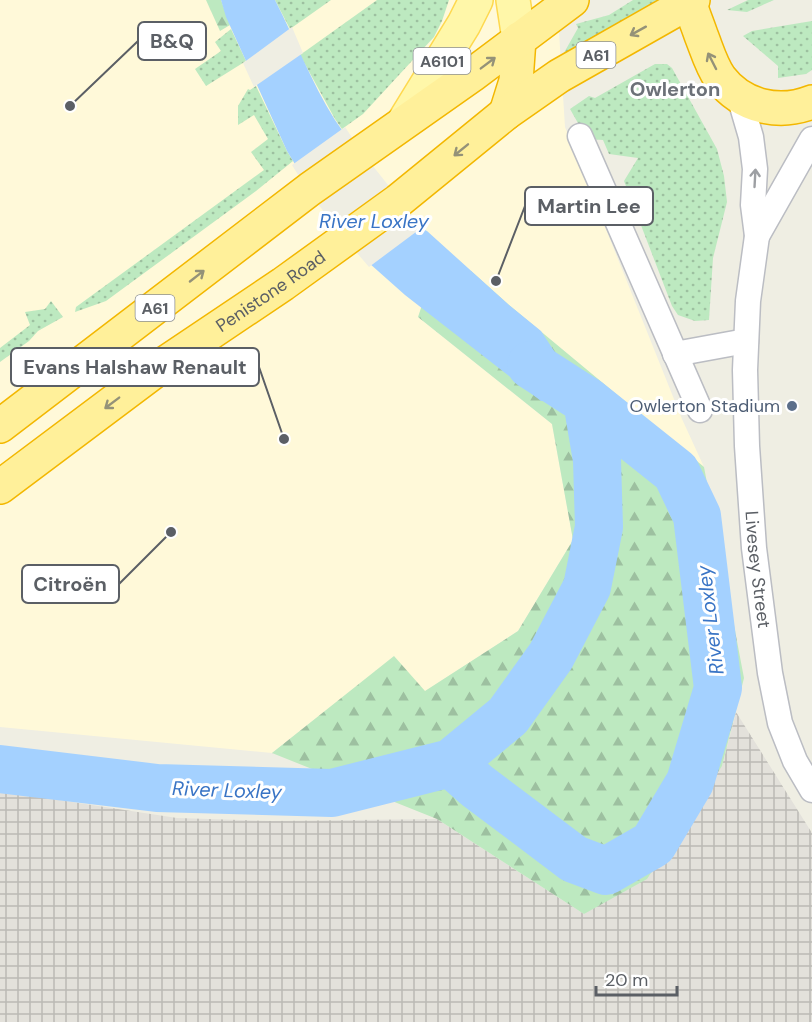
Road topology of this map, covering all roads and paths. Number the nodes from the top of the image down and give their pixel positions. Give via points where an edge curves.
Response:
1 (476, 0) edge
2 (513, 0) edge
3 (572, 0) edge
4 (690, 1) edge
5 (519, 39) junction
6 (739, 96) junction
7 (812, 102) edge
8 (506, 113) junction
9 (405, 120) junction
10 (580, 136) dead end
11 (812, 140) edge
12 (757, 236) junction
13 (746, 341) junction
14 (675, 354) junction
15 (700, 410) dead end
16 (0, 426) edge
17 (0, 487) edge
18 (812, 790) edge

1 - 9 main road, A6101
2 - 5 main road
3 - 5 highway, A61
6 -> 4 highway via 721,79 709,58
4 -> 8 highway, Penistone Road / A61 via 560,76
5 - 8 highway via 516,81
9 -> 5 highway, A61
6 - 7 highway via 772,108
12 -> 6 street, Livesey Street via 754,151
8 -> 17 highway, Penistone Road / A61 via 398,201 165,364
16 -> 9 highway, A61
10 - 14 street
11 - 12 street, Livesey Street
12 - 13 street, Livesey Street
13 - 14 street
13 - 18 street, Livesey Street via 750,499 770,673 780,723
14 - 15 street

